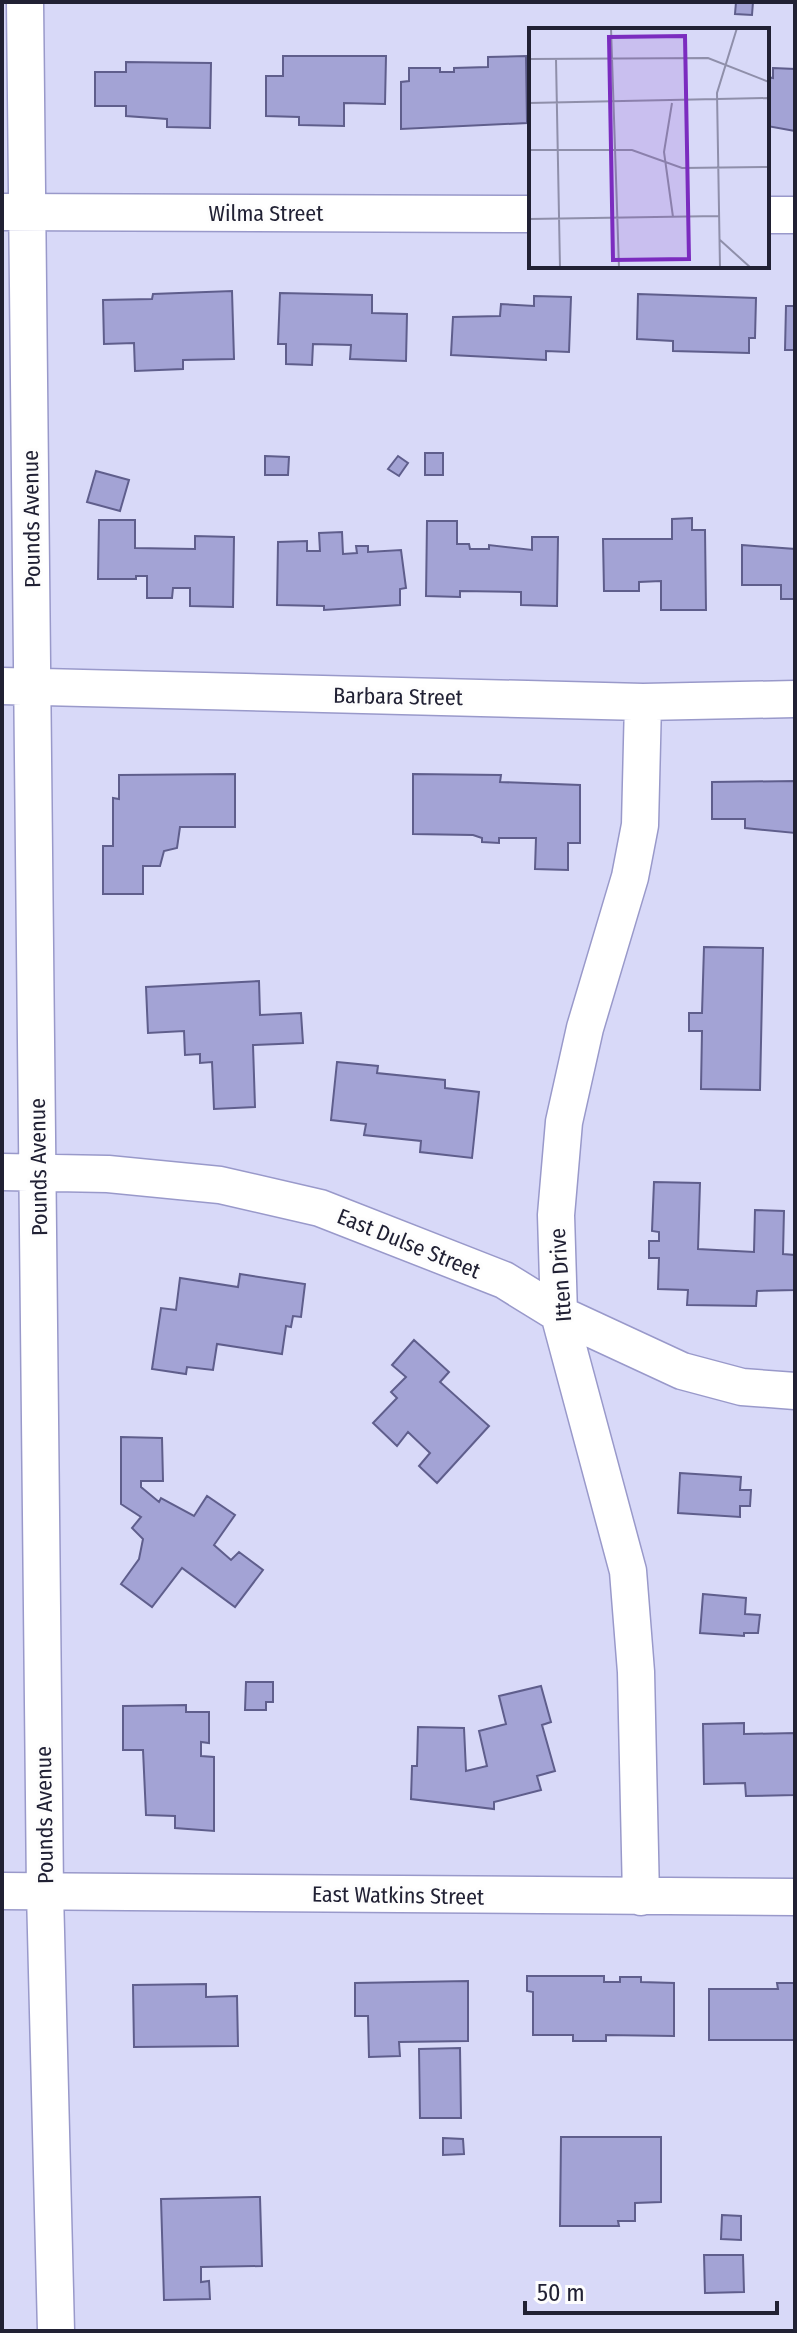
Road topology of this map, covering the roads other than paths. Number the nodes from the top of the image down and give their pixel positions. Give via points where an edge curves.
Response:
1 (25, 2) edge
2 (14, 212) edge
3 (529, 214) edge
4 (769, 215) edge
5 (795, 215) edge
6 (18, 686) edge
7 (795, 699) edge
8 (643, 702) junction
9 (2, 1172) edge
10 (38, 1173) junction
11 (559, 1314) junction
12 (795, 1391) edge
13 (2, 1891) edge
14 (45, 1892) junction
15 (641, 1897) junction
16 (795, 1897) edge
17 (56, 2331) edge

1 - 2 street, Pounds Avenue
2 - 3 street, Wilma Street
2 - 6 street, Pounds Avenue
4 - 5 street
6 - 8 street, Barbara Street
6 - 10 street, Pounds Avenue
7 - 8 street, Barbara Street
8 - 11 street, Itten Drive via 640,825 564,1122 556,1215
9 - 10 street, East Dulse Street
10 - 11 street, East Dulse Street via 220,1185 320,1208 504,1280
10 - 14 street, Pounds Avenue
11 - 12 street, East Dulse Street via 682,1371 742,1387
11 - 15 street, Itten Drive via 628,1571
13 - 14 street, East Watkins Street
14 - 15 street, East Watkins Street
14 - 17 street, Pounds Avenue
15 - 16 street, East Watkins Street

